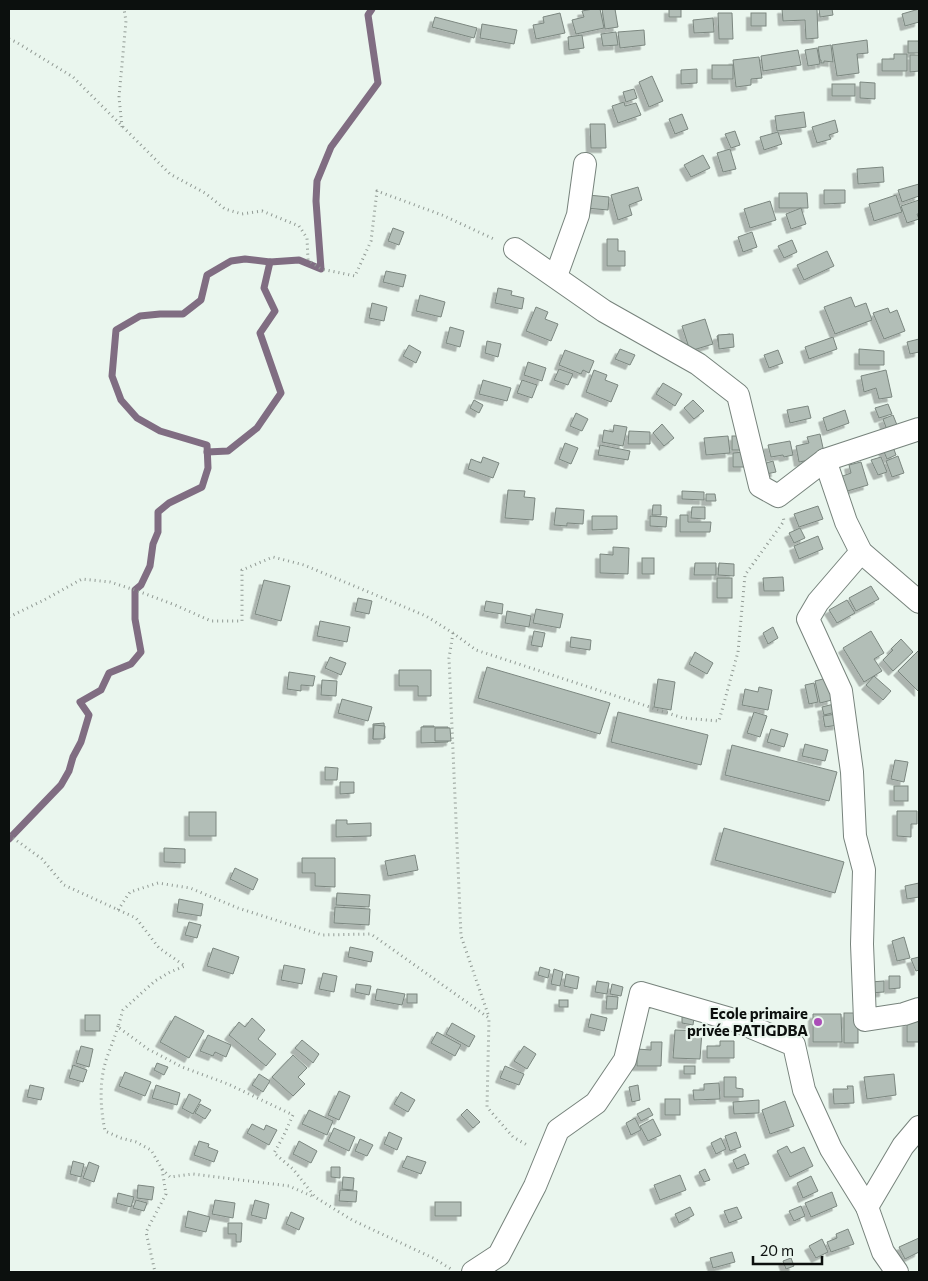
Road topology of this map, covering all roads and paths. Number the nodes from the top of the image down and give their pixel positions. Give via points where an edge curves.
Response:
1 (124, 9) edge
2 (9, 39) edge
3 (122, 126) junction
4 (585, 164) dead end
5 (515, 249) joint
6 (556, 276) junction
7 (919, 429) edge
8 (825, 460) junction
9 (778, 496) junction
10 (861, 552) junction
11 (919, 602) edge
12 (9, 617) edge
13 (454, 633) junction
14 (9, 835) edge
15 (118, 910) junction
16 (919, 1010) edge
17 (489, 1018) junction
18 (118, 1027) junction
19 (919, 1127) edge
20 (547, 1157) junction
21 (162, 1169) junction
22 (315, 1197) junction
23 (867, 1207) junction
24 (155, 1272) edge
25 (456, 1272) edge
26 (473, 1272) edge
27 (897, 1272) edge

1 - 3 path
2 - 3 path via 74,78
3 - 5 path via 170,174 205,193 225,209 242,214 262,211 299,226 307,238 308,260 321,269 355,276 371,241 377,191 442,215
4 - 6 street via 578,215
5 - 6 street
6 - 9 street via 604,311 698,364 738,395 760,486
7 - 8 street
8 - 9 street
8 - 10 street via 846,522
9 - 13 path via 784,521 745,575 738,652 719,720 683,718 485,653
10 - 11 street
10 - 16 street via 818,602 808,619 841,691 852,772 855,836 864,870 865,1020
12 - 13 path via 82,579 110,582 135,590 211,621 242,621 242,570 273,557 304,565 426,616
13 - 17 path via 449,658 461,936
14 - 15 path via 42,859 64,885
15 - 17 path via 130,892 158,883 190,888 238,908 322,935 371,934
15 - 18 path via 136,918 159,948 185,966 155,980 123,1010
17 - 20 path via 487,1106 513,1137
18 - 21 path via 102,1080 101,1110 105,1132 151,1150
18 - 22 path via 148,1050 182,1068 228,1084 293,1115 274,1152 293,1169
19 - 23 street
20 - 23 street via 558,1130 596,1103 625,1060 641,993 734,1020 794,1044 804,1090 831,1150
20 - 26 street via 499,1255
21 - 22 path via 170,1177 193,1174 288,1186
21 - 24 path via 166,1194 146,1232
22 - 25 path via 352,1220
23 - 27 street via 883,1252

